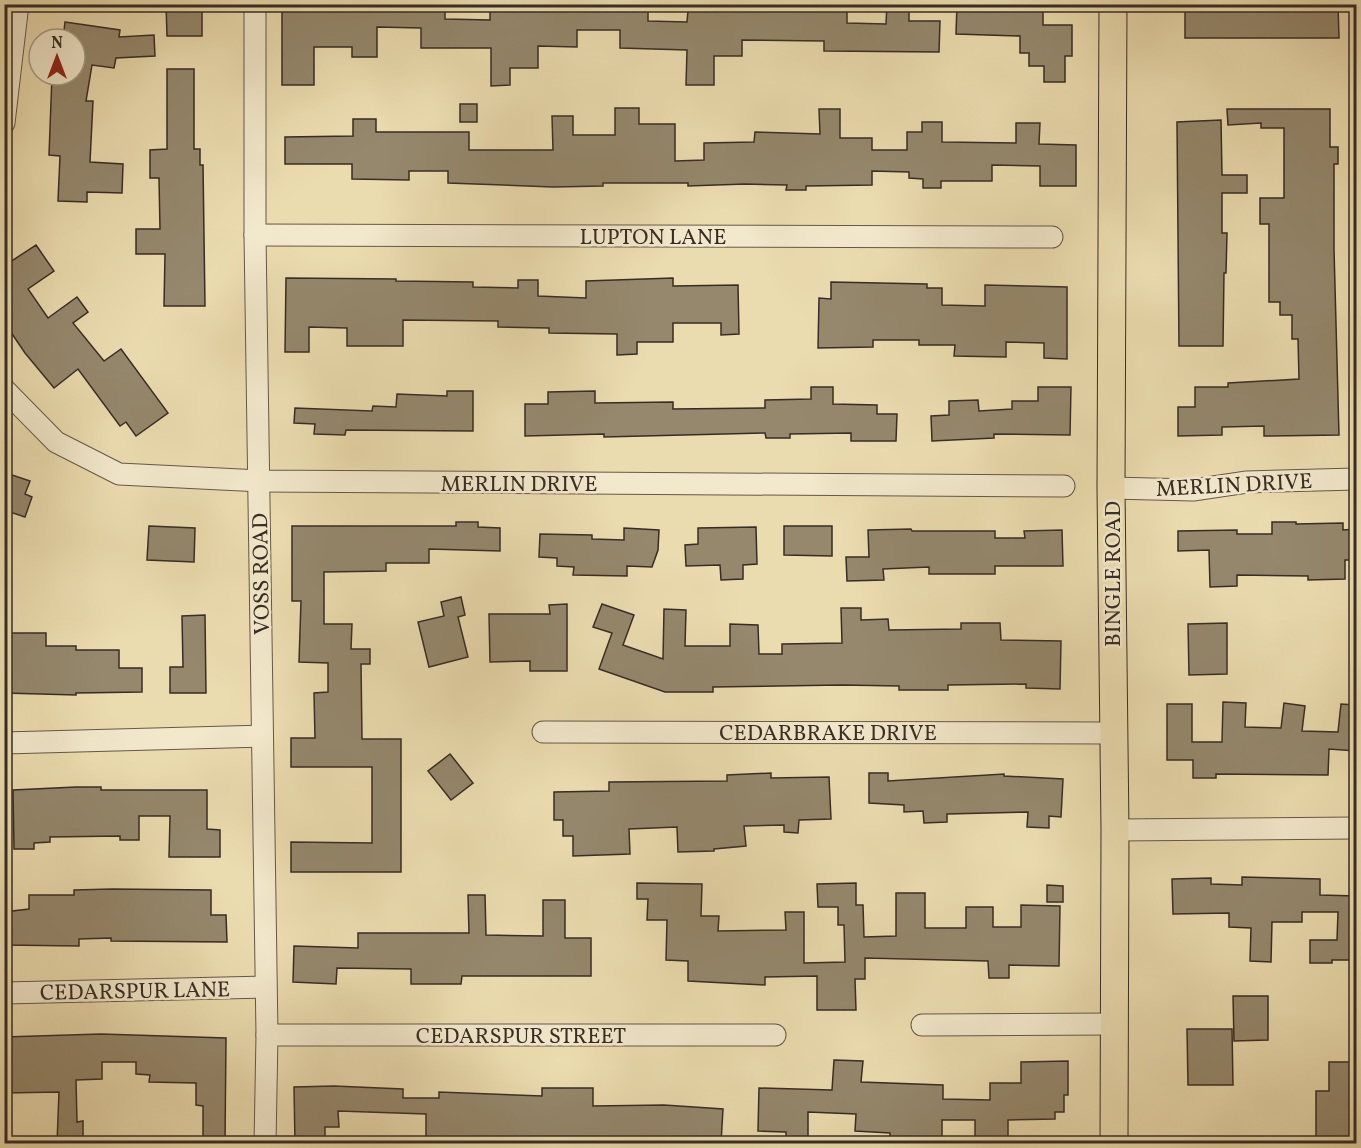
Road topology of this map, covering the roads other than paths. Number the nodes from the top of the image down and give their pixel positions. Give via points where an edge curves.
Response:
1 (18, 4) edge
2 (255, 4) edge
3 (1113, 4) edge
4 (4, 123) edge
5 (255, 234) junction
6 (1052, 237) dead end
7 (4, 389) edge
8 (1356, 479) edge
9 (259, 481) junction
10 (1064, 486) dead end
11 (1111, 488) junction
12 (543, 732) dead end
13 (1113, 732) junction
14 (262, 736) junction
15 (4, 743) edge
16 (1356, 828) edge
17 (1115, 830) junction
18 (265, 987) junction
19 (4, 993) edge
20 (922, 1024) dead end
21 (1114, 1024) junction
22 (267, 1035) junction
23 (775, 1035) dead end
24 (265, 1143) edge
25 (1114, 1143) edge

1 - 4 street
2 - 5 street, VOSS ROAD
3 - 11 main road, BINGLE ROAD
5 - 6 street, LUPTON LANE
5 - 9 street, VOSS ROAD
7 - 9 street, MERLIN DRIVE via 56,442 119,474
8 - 11 street, MERLIN DRIVE via 1247,482 1193,490
9 - 10 street, MERLIN DRIVE
9 - 14 street, VOSS ROAD
11 - 13 main road, BINGLE ROAD
12 - 13 street, CEDARBRAKE DRIVE
13 - 17 main road, BINGLE ROAD
14 - 15 street
14 - 18 street, VOSS ROAD
16 - 17 street
17 - 21 main road, BINGLE ROAD
18 - 19 street, CEDARSPUR LANE
18 - 22 street, VOSS ROAD
20 - 21 street
21 - 25 main road, BINGLE ROAD
22 - 23 street, CEDARSPUR STREET
22 - 24 street, VOSS ROAD

